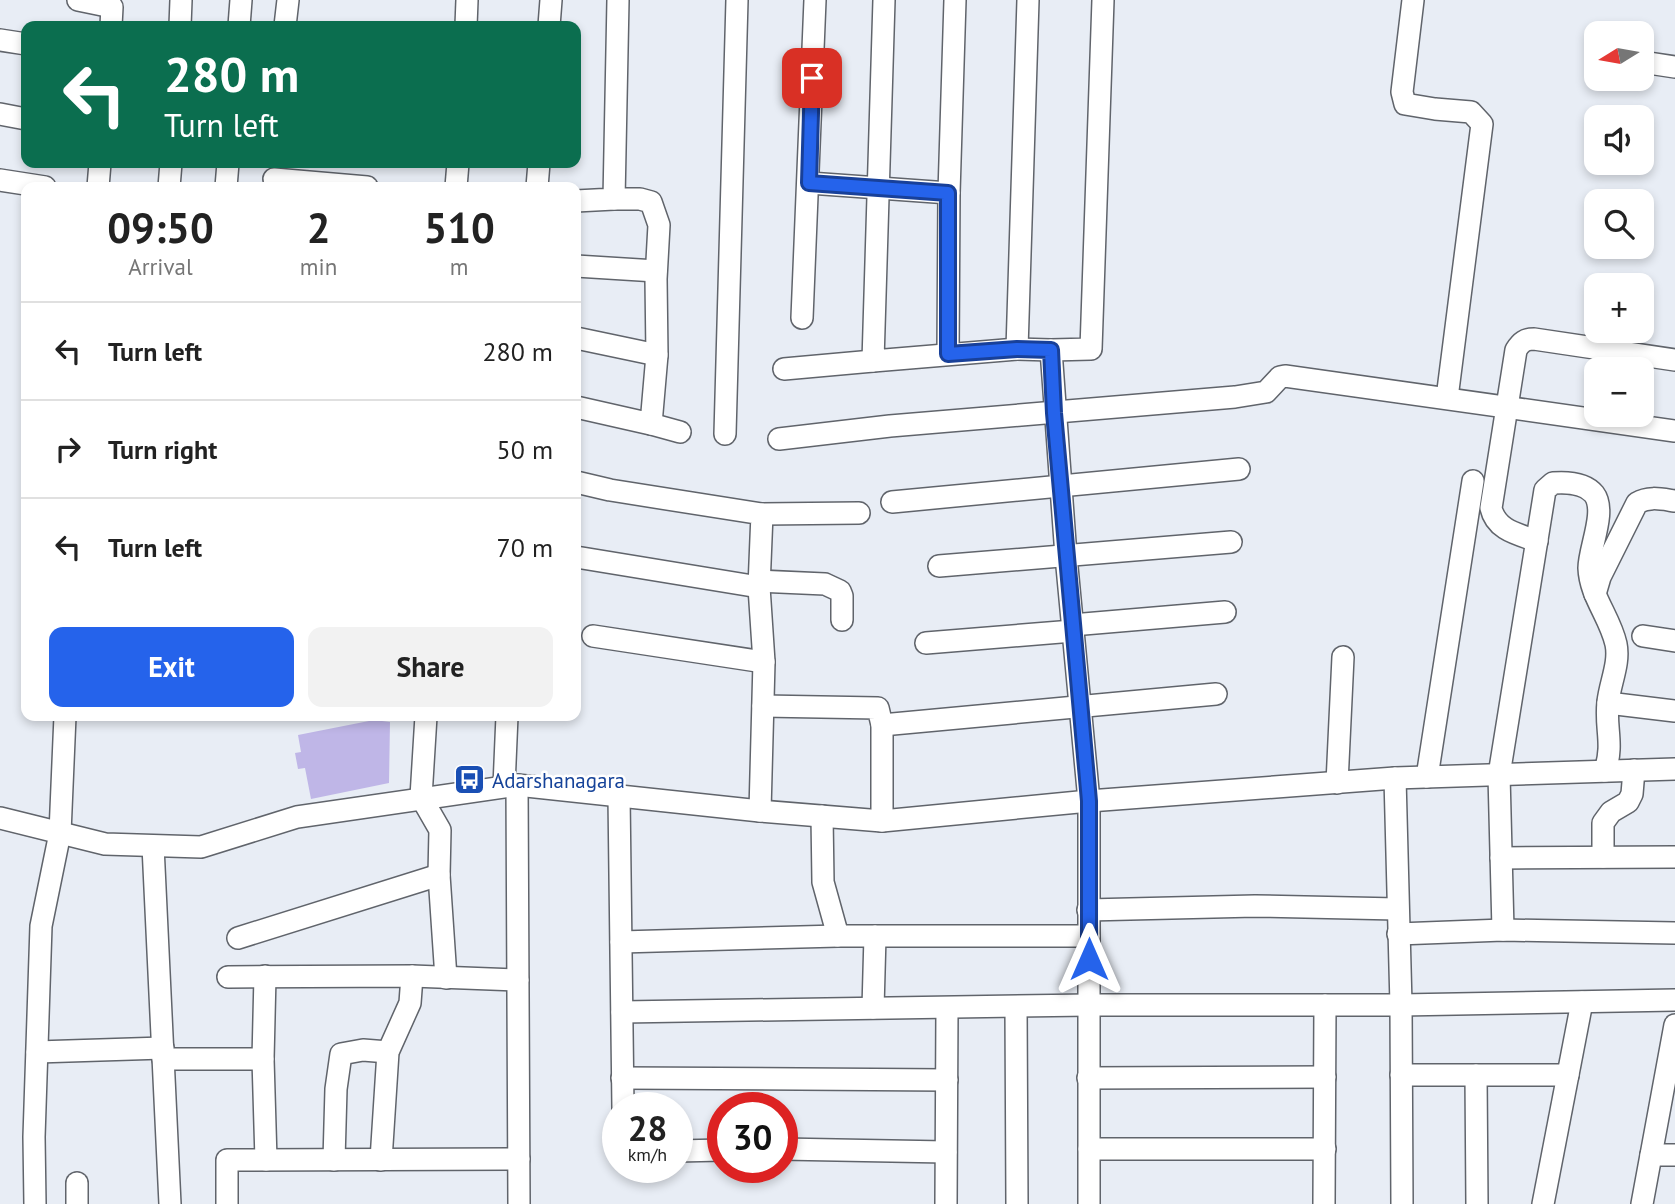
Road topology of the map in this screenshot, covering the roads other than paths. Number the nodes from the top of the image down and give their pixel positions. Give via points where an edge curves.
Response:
1 (78, 0) edge
2 (181, 0) edge
3 (241, 0) edge
4 (288, 0) edge
5 (467, 0) edge
6 (551, 0) edge
7 (618, 0) edge
8 (737, 0) edge
9 (815, 0) edge
10 (884, 0) edge
11 (955, 0) edge
12 (1028, 0) edge
13 (1102, 0) edge
14 (1413, 0) edge
15 (111, 21) edge
16 (180, 21) edge
17 (239, 21) edge
18 (286, 21) edge
19 (466, 21) edge
20 (549, 21) edge
21 (0, 40) edge
22 (21, 43) edge
23 (1654, 64) edge
24 (1675, 67) edge
25 (0, 114) edge
26 (21, 118) edge
27 (274, 176) edge
28 (0, 180) edge
29 (325, 182) edge
30 (21, 183) edge
31 (809, 183) junction
32 (878, 189) junction
33 (948, 193) junction
34 (614, 199) junction
35 (581, 201) edge
36 (581, 266) edge
37 (656, 271) junction
38 (802, 318) dead end
39 (581, 339) edge
40 (1017, 349) junction
41 (1051, 350) junction
42 (948, 354) junction
43 (657, 355) junction
44 (1675, 360) edge
45 (873, 361) junction
46 (784, 369) dead end
47 (1447, 398) junction
48 (1506, 406) junction
49 (581, 408) edge
50 (1054, 413) junction
51 (651, 424) junction
52 (1675, 431) edge
53 (680, 432) dead end
54 (725, 434) dead end
55 (779, 439) dead end
56 (1239, 469) dead end
57 (1473, 481) dead end
58 (581, 483) edge
59 (1060, 485) junction
60 (892, 502) dead end
61 (1675, 502) edge
62 (859, 513) dead end
63 (762, 514) junction
64 (1536, 541) junction
65 (1231, 542) dead end
66 (1066, 556) junction
67 (581, 559) edge
68 (939, 566) dead end
69 (759, 584) junction
70 (1594, 594) junction
71 (1225, 612) dead end
72 (842, 620) dead end
73 (1073, 628) junction
74 (593, 636) dead end
75 (1643, 636) dead end
76 (1675, 641) edge
77 (926, 643) dead end
78 (1343, 657) dead end
79 (764, 662) junction
80 (1216, 694) dead end
81 (1608, 703) junction
82 (764, 706) junction
83 (1080, 708) junction
84 (1675, 711) edge
85 (65, 721) edge
86 (426, 721) edge
87 (507, 721) edge
88 (882, 725) junction
89 (1675, 769) edge
90 (1634, 770) junction
91 (1605, 771) junction
92 (1499, 775) junction
93 (1395, 778) junction
94 (1427, 778) junction
95 (1336, 783) junction
96 (510, 785) junction
97 (619, 796) junction
98 (421, 797) junction
99 (1089, 801) junction
100 (760, 811) junction
101 (821, 816) junction
102 (0, 818) edge
103 (882, 821) junction
104 (60, 833) junction
105 (153, 845) junction
106 (1675, 857) edge
107 (1501, 858) junction
108 (1603, 858) junction
109 (439, 875) junction
110 (1397, 909) junction
111 (1088, 910) junction
112 (1503, 930) junction
113 (1675, 933) edge
114 (1398, 934) junction
115 (838, 936) junction
116 (875, 936) junction
117 (1088, 936) junction
118 (238, 938) dead end
119 (621, 942) junction
120 (265, 976) junction
121 (412, 976) junction
122 (228, 977) dead end
123 (446, 978) junction
124 (518, 980) junction
125 (1675, 1000) edge
126 (1582, 1002) junction
127 (1089, 1005) junction
128 (1325, 1005) junction
129 (1401, 1005) junction
130 (1016, 1007) junction
131 (873, 1008) junction
132 (947, 1009) junction
133 (622, 1012) junction
134 (1675, 1025) edge
135 (37, 1052) junction
136 (388, 1052) junction
137 (163, 1053) junction
138 (263, 1059) junction
139 (1671, 1070) edge
140 (1401, 1075) junction
141 (1476, 1075) junction
142 (1568, 1075) junction
143 (1088, 1077) junction
144 (1325, 1077) junction
145 (622, 1078) junction
146 (947, 1080) junction
147 (622, 1092) edge
148 (798, 1149) edge
149 (1090, 1149) junction
150 (1325, 1149) junction
151 (946, 1152) junction
152 (1651, 1155) junction
153 (1675, 1155) edge
154 (519, 1159) junction
155 (266, 1160) junction
156 (334, 1160) junction
157 (381, 1160) junction
158 (35, 1204) edge
159 (170, 1204) edge
160 (227, 1204) edge
161 (519, 1204) edge
162 (946, 1204) edge
163 (1017, 1204) edge
164 (1089, 1204) edge
165 (1324, 1204) edge
166 (1402, 1204) edge
167 (1476, 1204) edge
168 (1543, 1204) edge
169 (1642, 1204) edge

1 - 15 street via 112,7
2 - 16 street
3 - 17 street
4 - 18 street
5 - 19 street
6 - 20 street
7 - 34 street
8 - 54 street
9 - 31 street
10 - 32 street
11 - 33 street
12 - 40 street
13 - 41 street via 1091,349
14 - 47 street via 1402,92 1405,104 1471,112 1482,124
21 - 22 street
23 - 24 street
25 - 26 street
27 - 29 street
28 - 30 street
31 - 32 street
31 - 38 street
32 - 33 street
32 - 45 street
33 - 42 street
34 - 35 street
34 - 37 street via 651,202 659,225
36 - 37 street
37 - 43 street
39 - 43 street
40 - 41 street
40 - 42 street
41 - 50 street
42 - 45 street
43 - 51 street
44 - 48 street via 1526,339 1516,350
45 - 46 street
47 - 48 street
47 - 50 street via 1284,376 1266,392 1256,394
48 - 52 street
48 - 64 street via 1491,508 1506,530
49 - 51 street
50 - 55 street
50 - 59 street
51 - 53 street
56 - 59 street
57 - 94 street
58 - 63 street
59 - 60 street
59 - 66 street
61 - 70 street via 1654,498 1637,503
62 - 63 street
63 - 69 street
64 - 70 street via 1549,485 1580,485 1594,494 1599,512 1589,560
64 - 92 street
65 - 66 street
66 - 68 street
66 - 73 street
67 - 69 street
69 - 72 street via 834,587 842,596
69 - 79 street
70 - 81 street via 1617,654
71 - 73 street
73 - 77 street
73 - 83 street
74 - 79 street
75 - 76 street
78 - 95 street
79 - 82 street
80 - 83 street
81 - 84 street
81 - 91 street via 1611,743
82 - 88 street via 868,706 878,708
82 - 100 street
83 - 88 street
83 - 99 street
85 - 104 street
86 - 98 street
87 - 96 street
88 - 103 street
89 - 90 street
90 - 91 street
90 - 108 street via 1628,802 1602,823
91 - 92 street
92 - 94 street
92 - 107 street
93 - 94 street
93 - 95 street
93 - 110 street
95 - 99 street
96 - 97 street
96 - 98 street
96 - 124 street
97 - 100 street
97 - 119 street
98 - 105 street via 298,817 201,847
98 - 109 street via 440,830
99 - 103 street
99 - 111 street
100 - 101 street
101 - 103 street
101 - 115 street via 823,882
102 - 104 street
104 - 105 street via 105,844
104 - 135 street via 41,926
105 - 137 street
106 - 108 street
107 - 108 street
107 - 112 street
109 - 118 street
109 - 123 street
110 - 111 street
110 - 114 street
111 - 117 street
112 - 113 street
112 - 114 street
114 - 129 street
115 - 116 street
115 - 119 street
116 - 117 street
116 - 131 street
117 - 127 street
119 - 133 street
120 - 121 street
120 - 122 street
120 - 138 street
121 - 123 street
121 - 136 street via 410,1003
123 - 124 street
124 - 154 street
125 - 126 street
126 - 129 street
126 - 142 street
127 - 128 street
127 - 130 street
127 - 143 street
128 - 129 street
128 - 144 street
129 - 140 street
130 - 132 street
130 - 163 street
131 - 132 street
131 - 133 street
132 - 146 street
133 - 145 street
134 - 139 street
135 - 137 street
135 - 158 street
136 - 156 street via 341,1054
136 - 157 street
137 - 138 street
137 - 159 street
138 - 155 street
139 - 152 street
140 - 141 street
140 - 166 street
141 - 142 street
141 - 167 street
142 - 168 street
143 - 144 street
143 - 149 street
144 - 150 street
145 - 146 street
145 - 147 street
146 - 151 street
148 - 151 street
149 - 150 street
149 - 164 street
150 - 165 street
151 - 162 street
152 - 153 street
152 - 169 street
154 - 157 street
154 - 161 street
155 - 156 street
155 - 160 street via 227,1160
156 - 157 street

